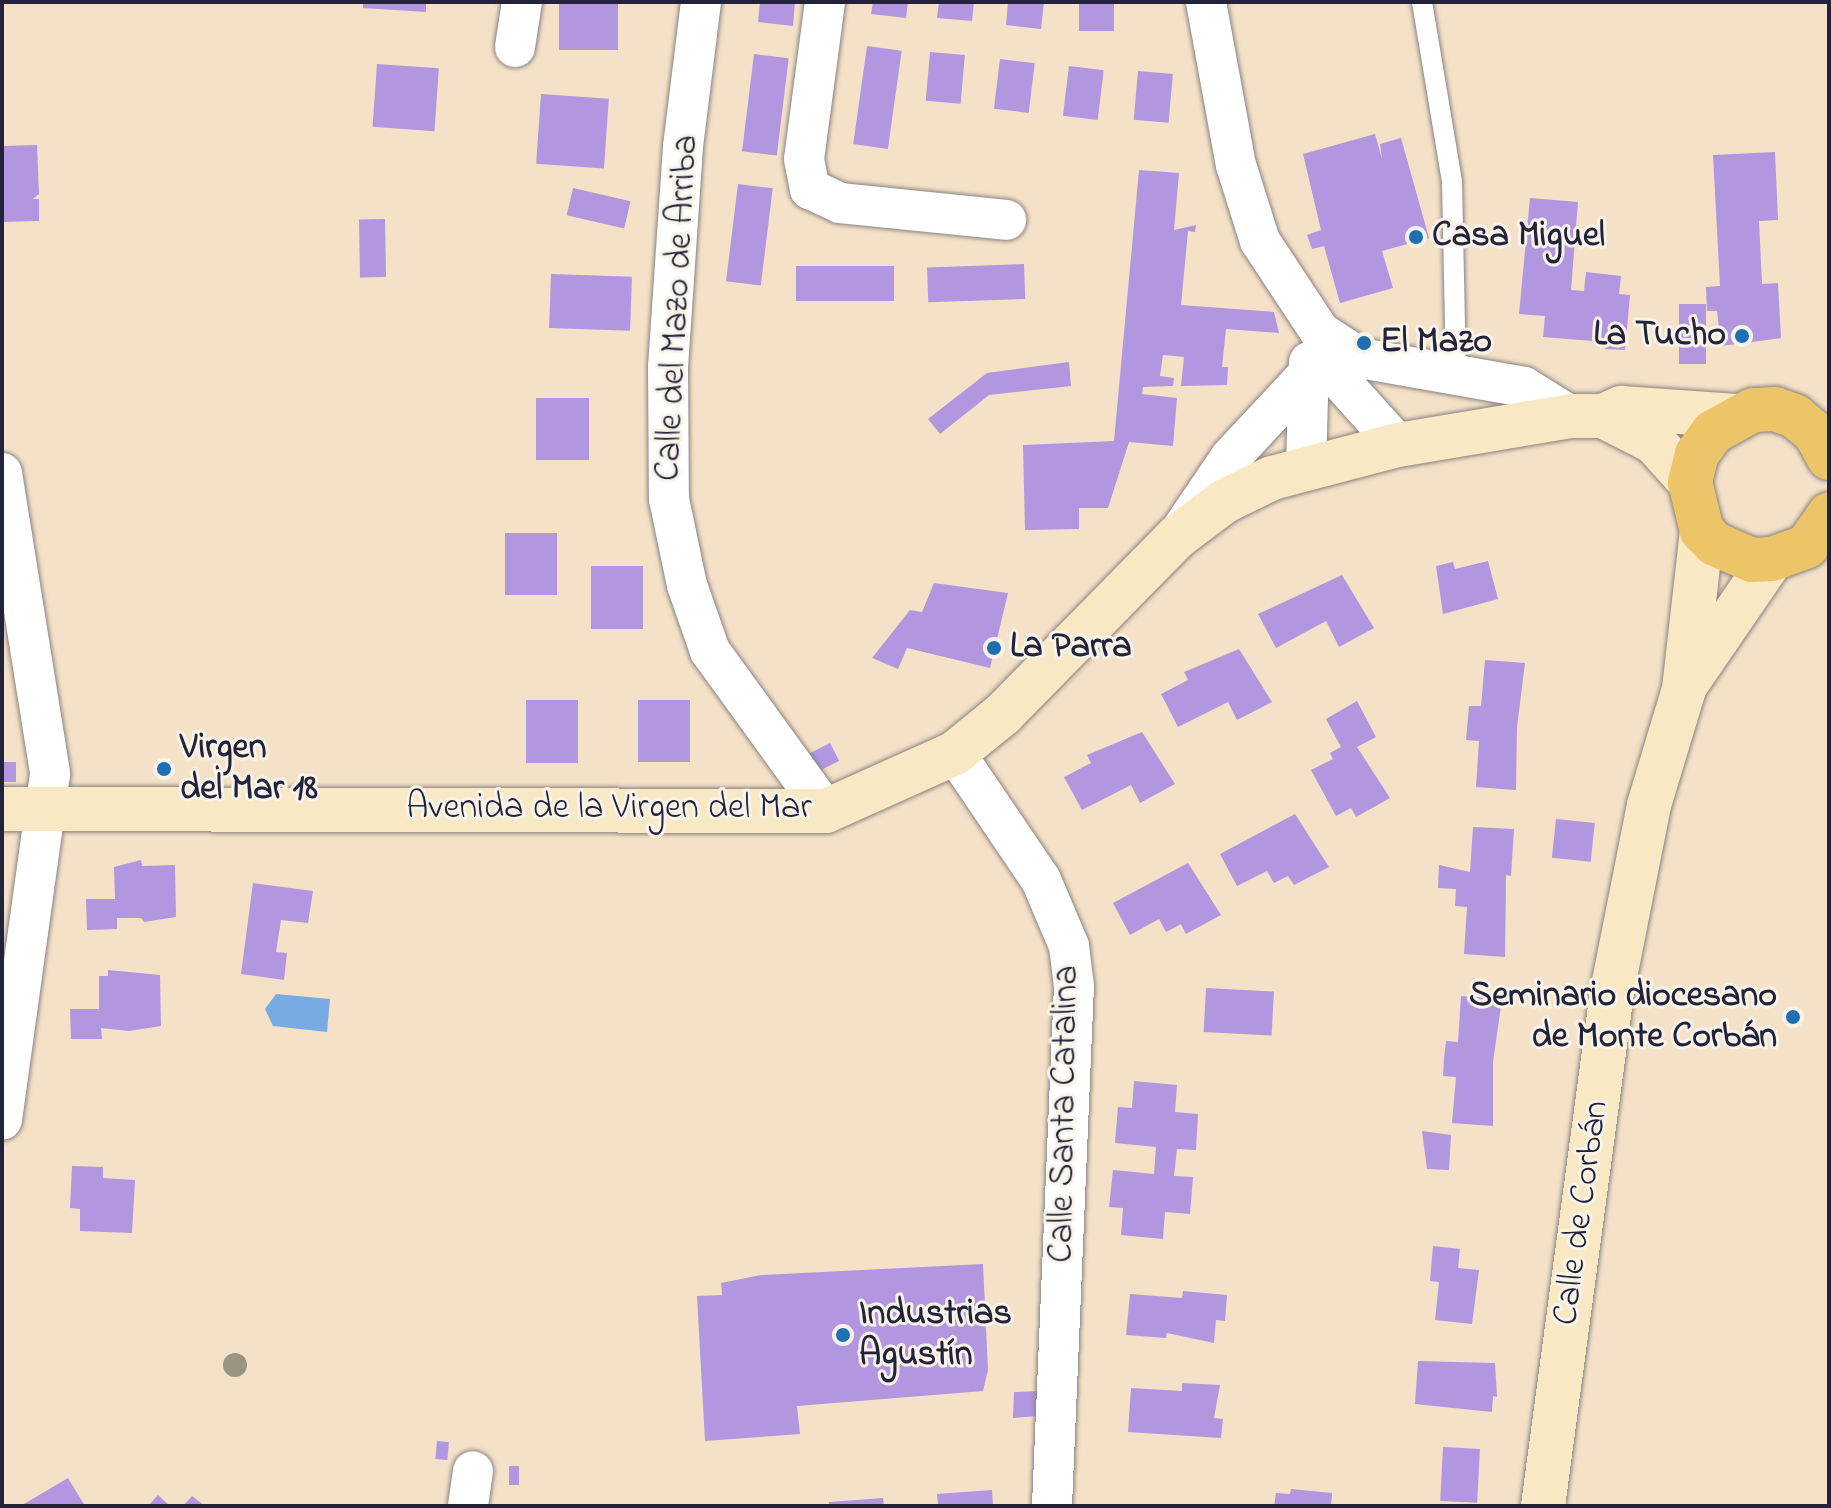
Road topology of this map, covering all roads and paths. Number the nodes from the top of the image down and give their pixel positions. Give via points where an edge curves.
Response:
1 (522, 2) edge
2 (701, 2) edge
3 (825, 2) edge
4 (1206, 2) edge
5 (1422, 2) edge
6 (515, 47) dead end
7 (1006, 220) dead end
8 (1294, 300) junction
9 (1311, 371) junction
10 (1456, 375) junction
11 (1812, 414) edge
12 (1587, 416) junction
13 (1737, 416) junction
14 (1398, 445) junction
15 (1829, 458) edge
16 (1306, 469) junction
17 (2, 473) edge
18 (1690, 482) junction
19 (1829, 514) edge
20 (1702, 531) junction
21 (1177, 537) junction
22 (1772, 559) junction
23 (1684, 689) junction
24 (955, 753) junction
25 (2, 809) edge
26 (46, 809) junction
27 (826, 811) junction
28 (2, 1120) edge
29 (1052, 1506) edge
30 (1543, 1506) edge

1 - 6 street
2 - 27 street, Calle del Mazo de Arriba via 683,147 668,367 669,499 687,585 710,651
3 - 7 street via 804,159 810,189 840,203
4 - 8 street via 1236,165 1260,241
5 - 10 lane via 1452,182
8 - 9 street
8 - 10 street via 1320,332 1360,358
9 - 14 street via 1336,376
9 - 16 street
9 - 21 street via 1230,458
10 - 12 street via 1524,387
11 - 13 main road via 1775,409
11 - 15 main road via 1815,433
12 - 13 main road, Avenida de la Virgen del Mar via 1621,408
12 - 14 main road, Avenida de la Virgen del Mar
12 - 18 main road via 1654,442
13 - 18 main road via 1713,432 1697,454
14 - 16 main road, Avenida de la Virgen del Mar
16 - 21 main road, Avenida de la Virgen del Mar via 1225,501
17 - 26 street via 50,774
18 - 20 main road via 1691,505
19 - 22 main road via 1807,546
20 - 22 main road via 1733,554
20 - 23 main road, Calle de Corbán
21 - 24 main road, Avenida de la Virgen del Mar via 1003,714
22 - 23 main road, Calle de Corbán
23 - 30 main road, Calle de Corbán via 1649,805 1612,992
24 - 27 main road, Avenida de la Virgen del Mar
24 - 29 street, Calle Santa Catalina via 1041,880 1069,946
25 - 26 main road, Avenida de la Virgen del Mar
26 - 27 main road, Avenida de la Virgen del Mar
26 - 28 street

